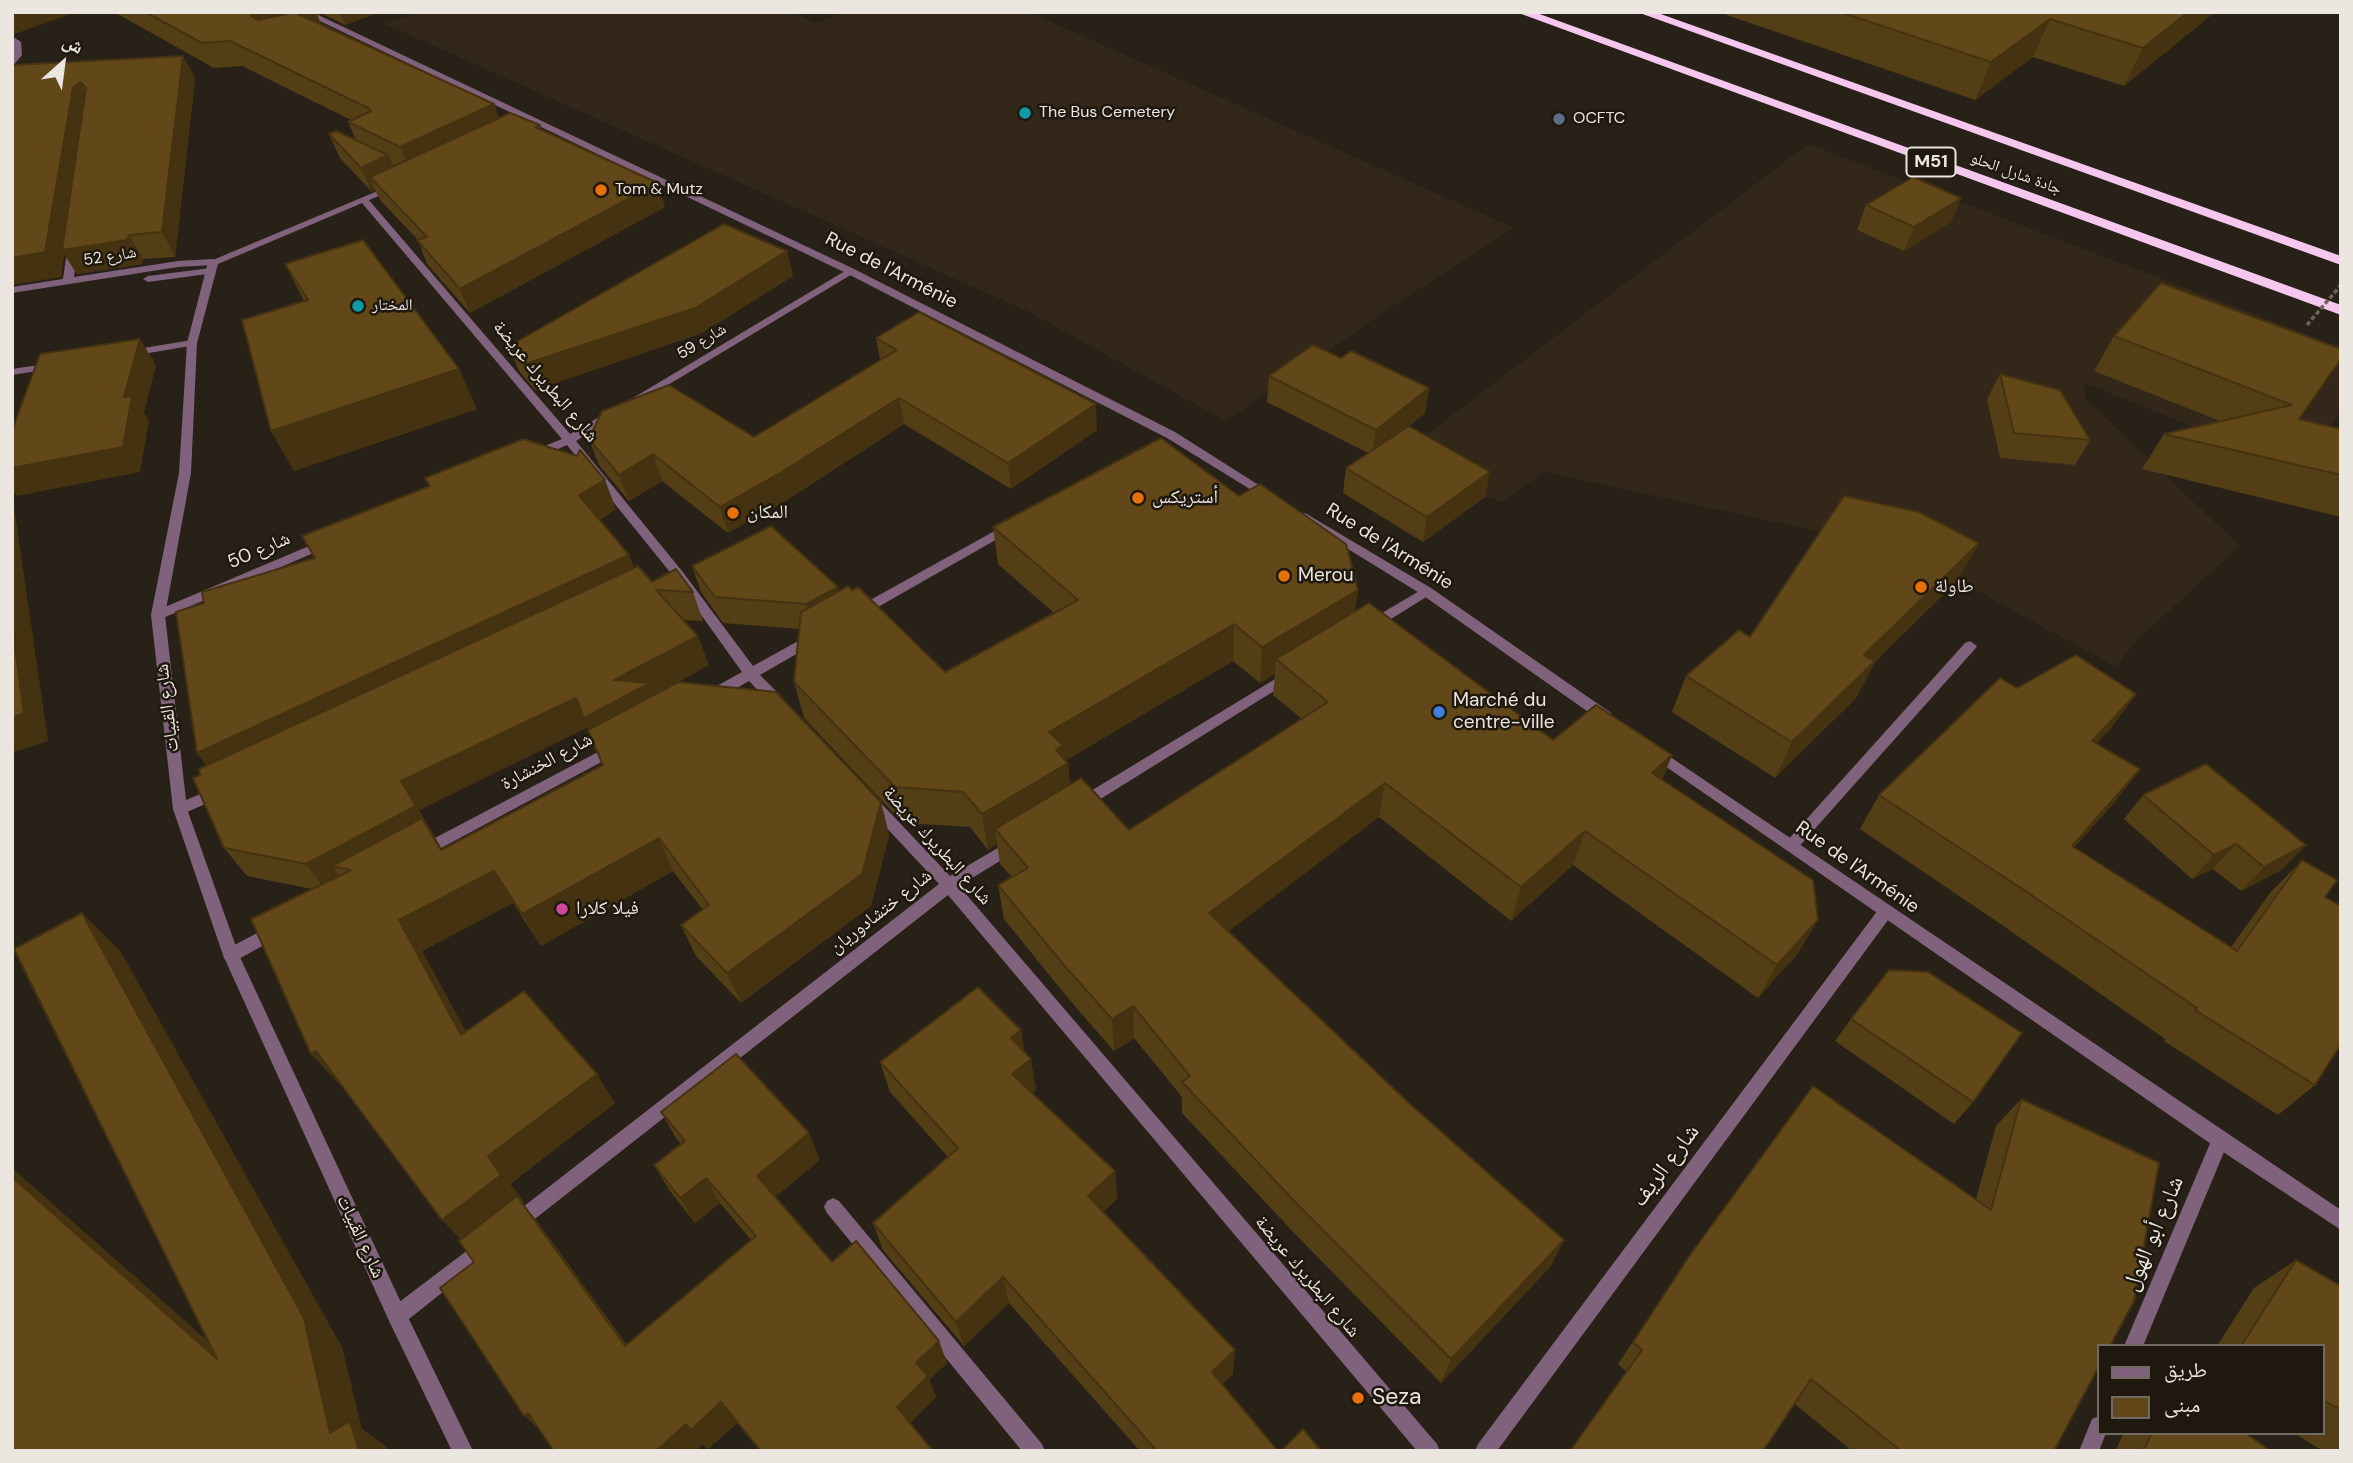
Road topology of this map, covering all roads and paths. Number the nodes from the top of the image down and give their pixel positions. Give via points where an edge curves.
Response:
1 (305, 12) edge
2 (1522, 12) edge
3 (1643, 12) edge
4 (335, 26) junction
5 (322, 29) edge
6 (12, 38) edge
7 (15, 55) edge
8 (12, 65) edge
9 (412, 179) edge
10 (365, 201) junction
11 (76, 229) edge
12 (2341, 261) edge
13 (212, 267) junction
14 (850, 271) junction
15 (148, 279) dead end
16 (68, 281) junction
17 (2341, 285) edge
18 (12, 290) edge
19 (2341, 310) edge
20 (2307, 325) dead end
21 (192, 343) junction
22 (115, 356) edge
23 (64, 364) edge
24 (12, 372) edge
25 (569, 440) junction
26 (518, 462) edge
27 (1027, 517) edge
28 (338, 538) edge
29 (1426, 591) junction
30 (158, 615) junction
31 (847, 619) edge
32 (823, 633) edge
33 (1354, 635) edge
34 (1970, 646) dead end
35 (1307, 665) edge
36 (751, 674) junction
37 (703, 700) edge
38 (789, 714) edge
39 (1621, 728) edge
40 (630, 739) edge
41 (1643, 743) edge
42 (230, 786) edge
43 (864, 794) edge
44 (180, 809) junction
45 (1068, 811) edge
46 (1032, 833) edge
47 (1791, 846) junction
48 (412, 857) edge
49 (949, 885) junction
50 (1886, 911) junction
51 (291, 922) edge
52 (231, 955) junction
53 (2220, 1140) junction
54 (833, 1207) dead end
55 (2341, 1221) edge
56 (397, 1317) junction
57 (2134, 1344) edge
58 (2098, 1428) edge
59 (463, 1451) edge
60 (1035, 1451) edge
61 (1430, 1451) edge
62 (1485, 1451) edge
63 (2089, 1451) edge

1 - 4 street, Rue de l'Arménie
2 - 19 highway, جادة شارل الحلو / M51
3 - 12 highway, جادة شارل الحلو / M51
4 - 5 street
4 - 14 street, Rue de l'Arménie via 529,124
6 - 7 street via 17,41
7 - 8 street
9 - 10 street
10 - 13 street
10 - 25 street, شارع البطريرك عريضة
11 - 16 street
13 - 15 street
13 - 16 street, شارع 52 via 178,264
13 - 21 street, شارع القبيات
14 - 25 street, شارع 59
14 - 29 street, Rue de l'Arménie via 1293,509
16 - 18 street, شارع 52
17 - 20 path, bridge
21 - 22 street
21 - 30 street, شارع القبيات via 185,473
23 - 24 street
25 - 26 street
25 - 36 street, شارع البطريرك عريضة
27 - 31 street
28 - 30 street, شارع 50
29 - 33 street
29 - 39 street, Rue de l'Arménie
30 - 44 street, شارع القبيات
32 - 36 street
34 - 47 street
35 - 45 street
36 - 37 street
36 - 38 street, شارع البطريرك عريضة
40 - 48 street, شارع الخنشارة
41 - 47 street, Rue de l'Arménie
42 - 44 street
43 - 49 street, شارع البطريرك عريضة
44 - 52 street, شارع القبيات
46 - 49 street, شارع ختشادوريان
47 - 50 street, Rue de l'Arménie
49 - 56 street, شارع ختشادوريان
49 - 61 street, شارع البطريرك عريضة
50 - 53 street, Rue de l'Arménie
50 - 62 street, شارع الريف
51 - 52 street
52 - 56 street, شارع القبيات
53 - 55 street, Rue de l'Arménie
53 - 57 street, شارع أبو الهول
54 - 60 street
56 - 59 street, شارع القبيات
58 - 63 street

